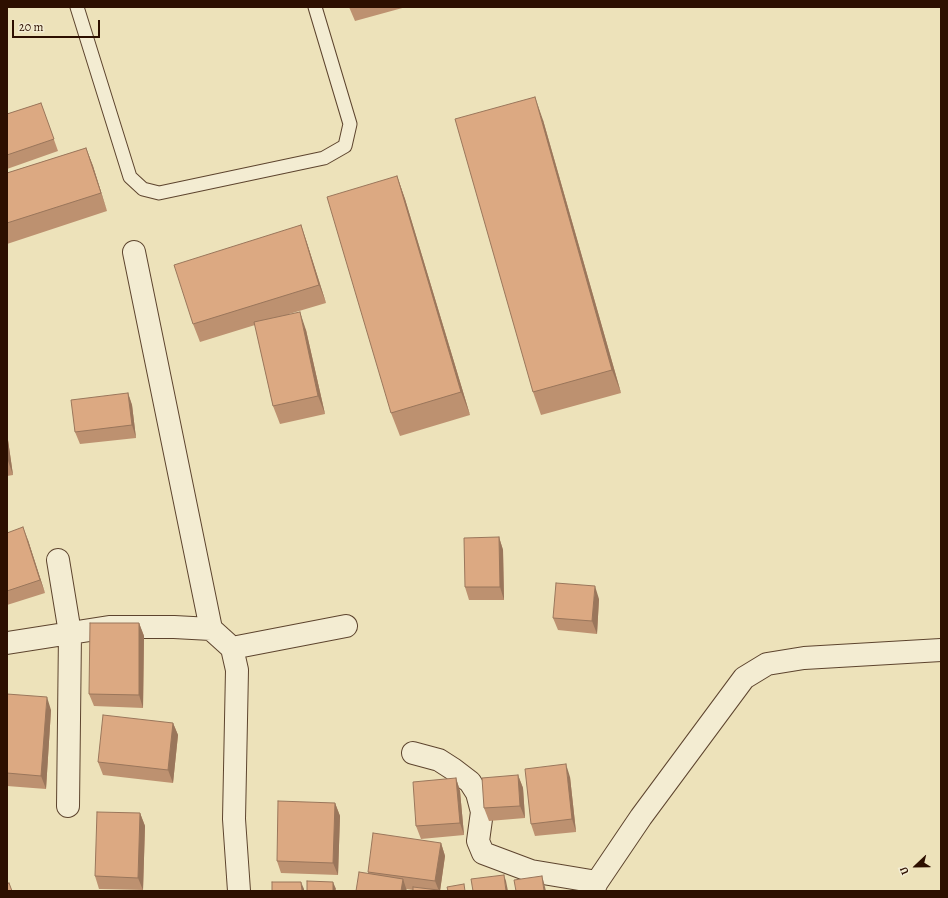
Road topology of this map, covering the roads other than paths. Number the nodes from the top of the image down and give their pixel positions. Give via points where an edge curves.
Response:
1 (77, 7) edge
2 (316, 7) edge
3 (134, 252) dead end
4 (58, 560) dead end
5 (346, 626) dead end
6 (211, 629) junction
7 (70, 633) junction
8 (7, 643) edge
9 (232, 648) junction
10 (941, 650) edge
11 (413, 752) dead end
12 (68, 806) dead end
13 (595, 886) edge
14 (239, 891) edge

1 - 2 lane via 130,177 143,189 159,193 324,158 345,146 350,124
3 - 6 street
4 - 7 street
5 - 9 street
6 - 7 street via 109,627
6 - 9 street
7 - 8 street
7 - 12 street
9 - 14 street via 237,670 234,819
10 - 13 street via 804,658 766,664 744,678 641,817
11 - 13 street via 439,760 470,782 477,793 482,812 478,841 485,854 531,871

